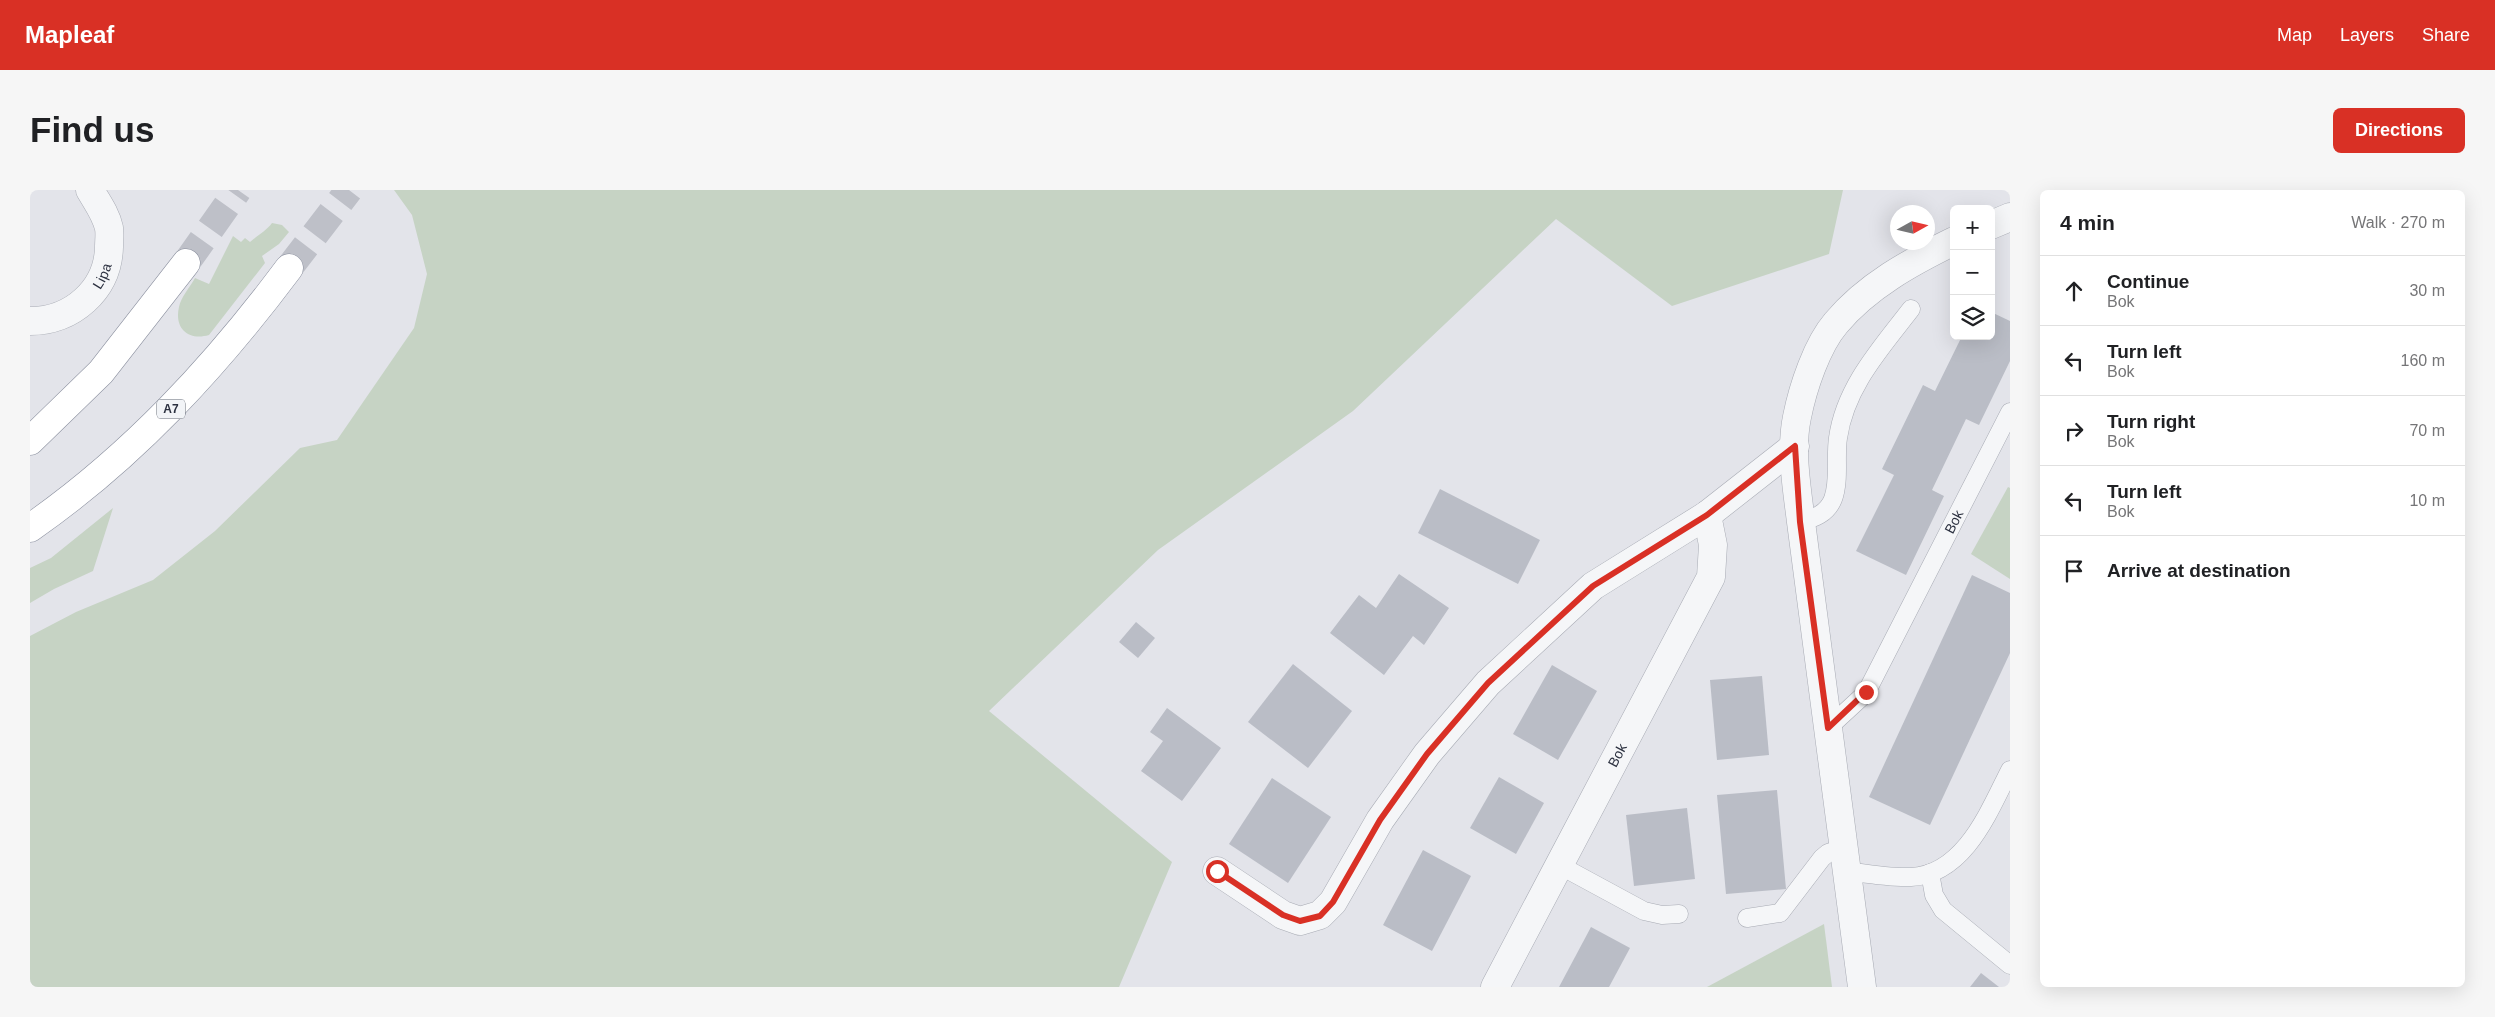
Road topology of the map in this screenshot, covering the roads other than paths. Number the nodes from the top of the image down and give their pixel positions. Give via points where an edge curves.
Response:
1 (90, 190) edge
2 (2010, 217) edge
3 (1995, 223) edge
4 (1950, 243) edge
5 (186, 263) tunnel mouth
6 (290, 268) tunnel mouth
7 (1911, 309) dead end
8 (30, 321) edge
9 (2010, 412) edge
10 (30, 441) edge
11 (1795, 446) junction
12 (1707, 515) junction
13 (1800, 522) junction
14 (30, 528) edge
15 (1828, 728) junction
16 (2010, 770) edge
17 (1845, 860) junction
18 (1559, 864) junction
19 (1217, 871) dead end
20 (1930, 873) junction
21 (1679, 914) dead end
22 (1747, 918) dead end
23 (2010, 966) edge
24 (1495, 987) edge
25 (1862, 987) edge

1 - 8 street, Lipa via 109,229 109,259 103,277 88,299 64,315
2 - 3 street
4 - 11 street via 1893,274 1835,323 1816,355 1797,418
5 - 10 highway via 101,372
6 - 14 highway, A7 via 245,327 156,425
7 - 13 lane via 1853,389 1838,438 1833,500 1819,517
9 - 15 lane, Bok via 1866,692
11 - 12 street
11 - 13 street
12 - 18 street, Bok via 1713,546 1711,577
12 - 19 street via 1593,586 1488,683 1427,754 1380,820 1333,902 1320,916 1300,921 1283,915
13 - 15 street
15 - 17 street
16 - 20 lane via 1990,811 1972,838 1953,861
17 - 20 lane via 1888,877
17 - 22 lane via 1828,853 1780,914
17 - 25 street
18 - 21 lane via 1644,911
18 - 24 street, Bok
20 - 23 lane via 1934,895 1944,910

